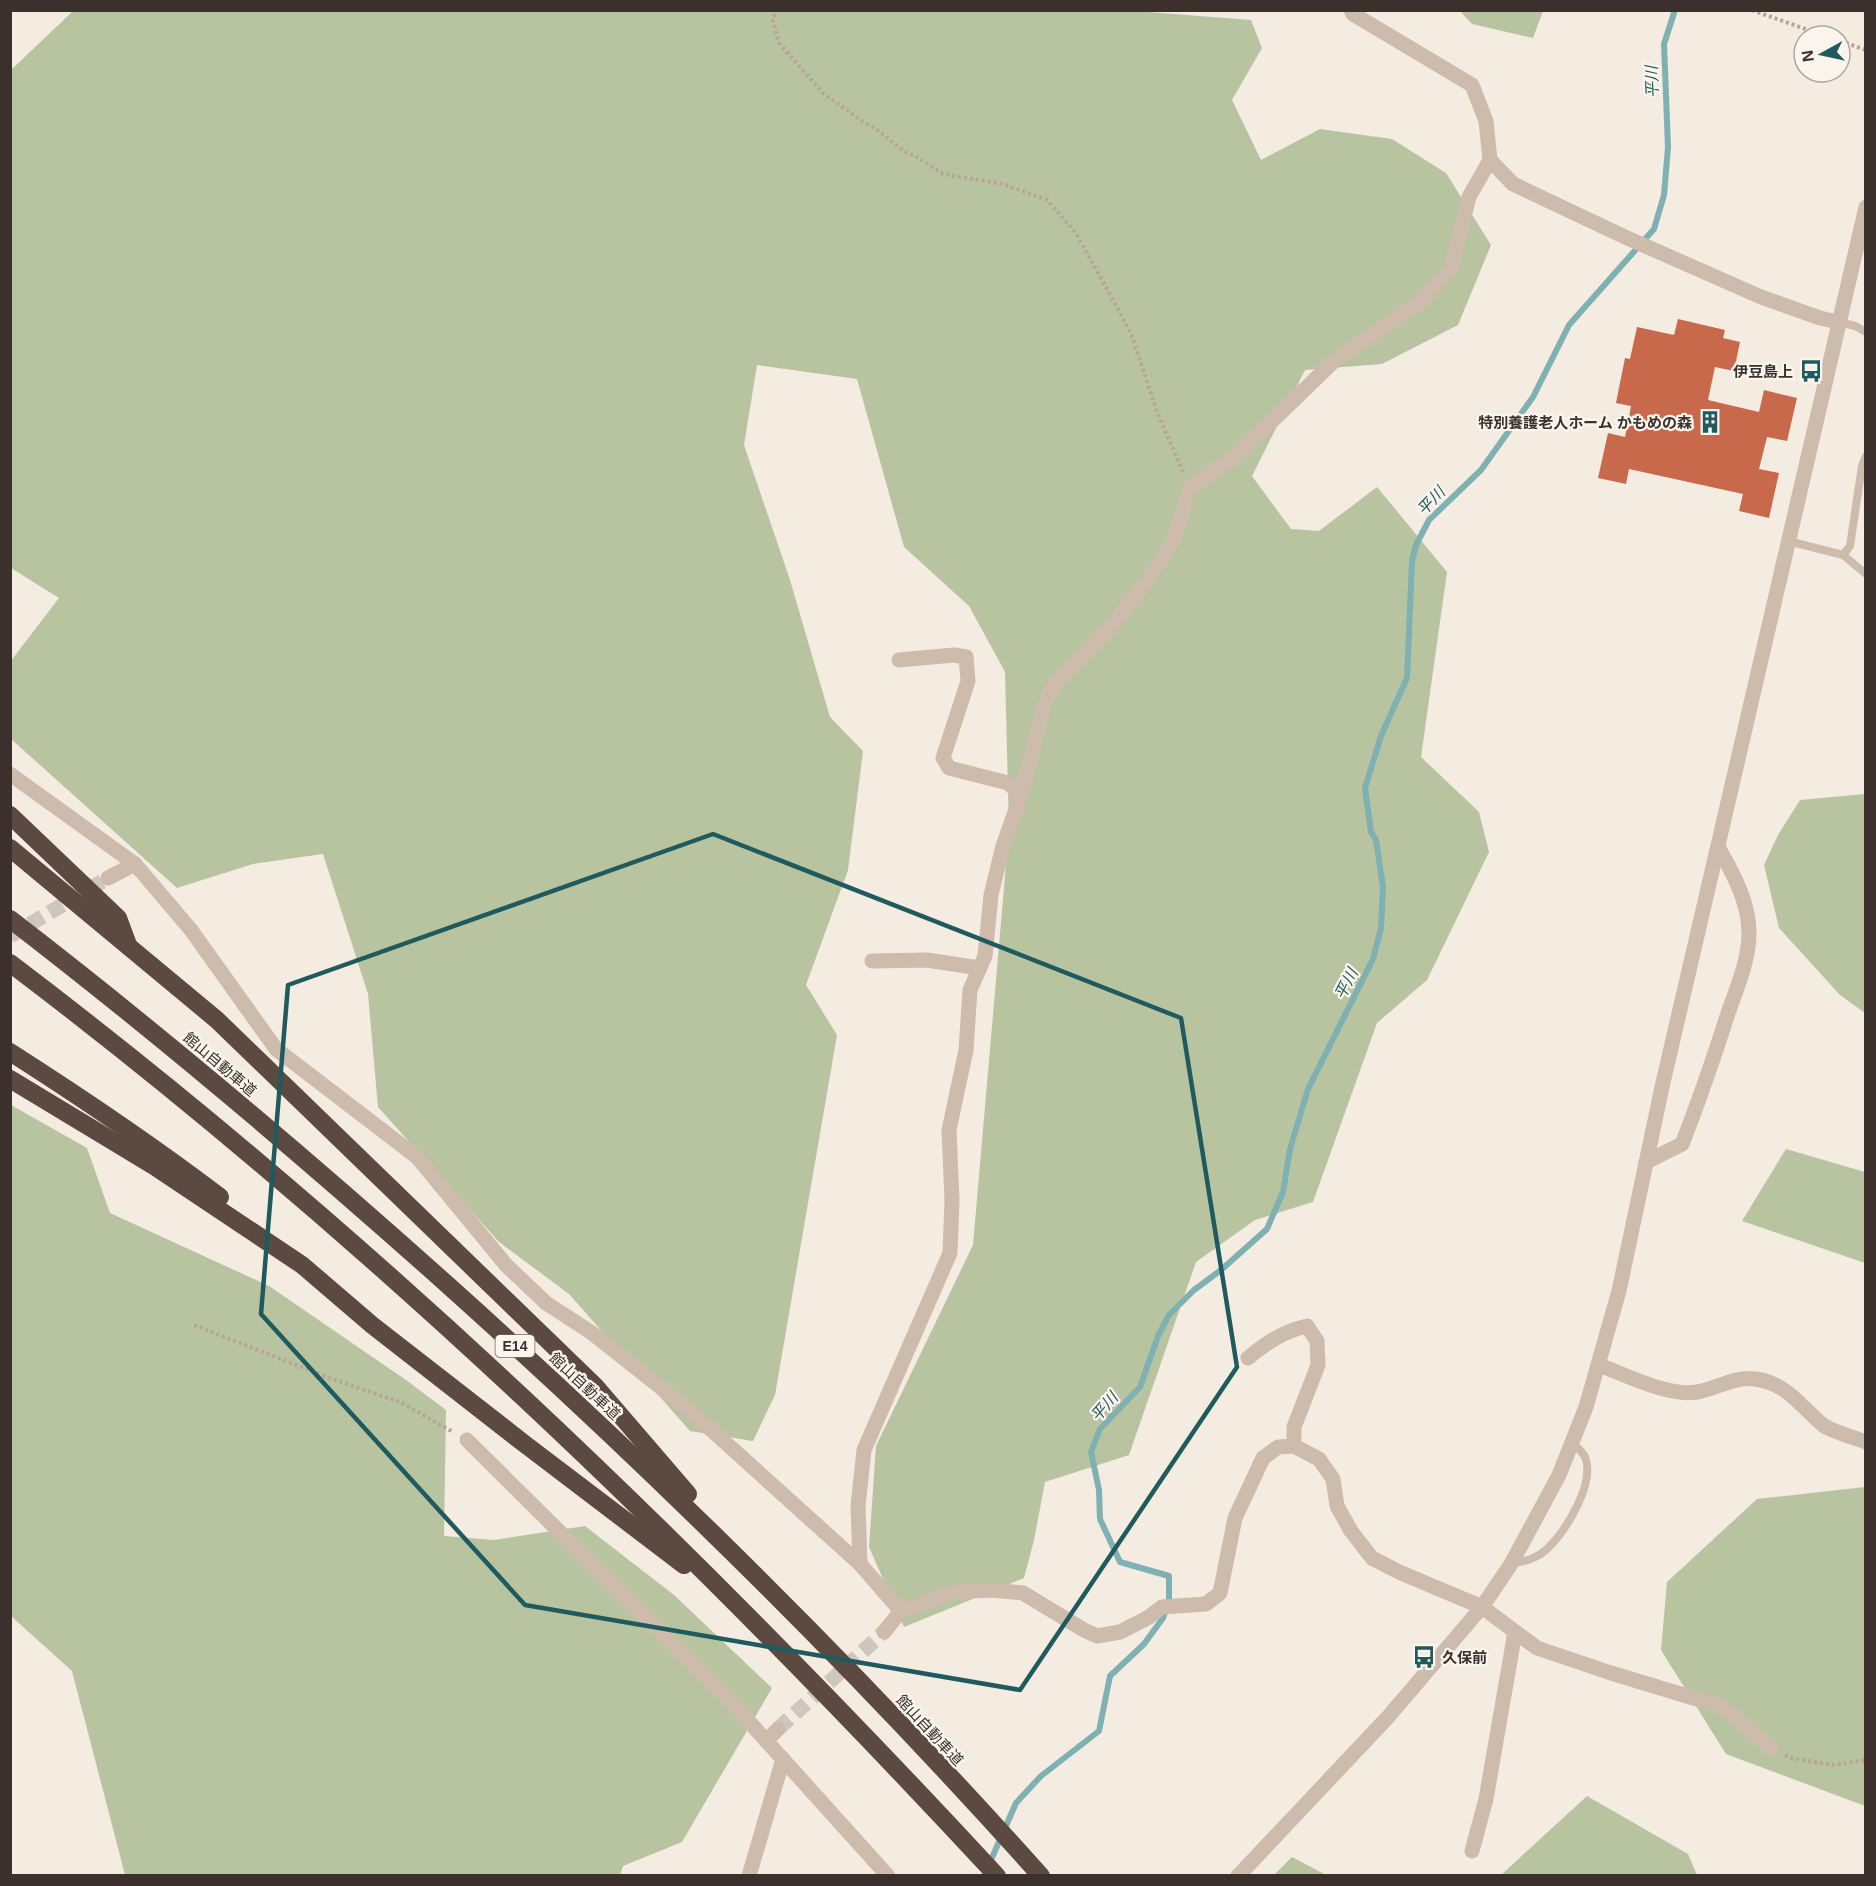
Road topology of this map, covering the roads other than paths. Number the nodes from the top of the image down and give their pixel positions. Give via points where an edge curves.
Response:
1 (1351, 10) edge
2 (1490, 160) junction
3 (1866, 207) edge
4 (1838, 322) junction
5 (1866, 332) edge
6 (1866, 456) edge
7 (1788, 541) junction
8 (1843, 555) junction
9 (1866, 574) edge
10 (899, 660) dead end
11 (10, 774) edge
12 (1021, 795) junction
13 (10, 815) edge
14 (1718, 847) junction
15 (10, 848) edge
16 (135, 864) junction
17 (108, 878) tunnel mouth
18 (10, 920) edge
19 (128, 945) junction
20 (872, 962) dead end
21 (10, 963) edge
22 (979, 968) junction
23 (10, 1052) edge
24 (10, 1079) edge
25 (1646, 1162) junction
26 (302, 1265) junction
27 (1248, 1358) dead end
28 (1599, 1365) junction
29 (467, 1440) road end
30 (1866, 1442) edge
31 (1572, 1443) junction
32 (1294, 1446) junction
33 (860, 1564) junction
34 (1511, 1564) junction
35 (766, 1586) junction
36 (1482, 1607) junction
37 (743, 1609) junction
38 (901, 1611) junction
39 (884, 1632) tunnel mouth
40 (1515, 1632) junction
41 (778, 1729) tunnel mouth
42 (766, 1741) junction
43 (1771, 1748) road end
44 (783, 1759) junction
45 (1473, 1851) dead end
46 (1038, 1873) edge
47 (749, 1875) edge
48 (888, 1875) edge
49 (997, 1875) edge
50 (1238, 1875) edge

1 - 2 street via 1472,85 1486,121
2 - 4 street via 1513,184 1625,237 1761,297
2 - 12 street via 1469,197 1451,268 1419,303 1335,360 1235,457 1190,488 1173,542 1150,577 1112,625 1053,686
3 - 4 street
4 - 5 lane
4 - 7 street
6 - 8 lane via 1850,546
7 - 8 lane
7 - 14 street
8 - 9 lane
10 - 12 street via 966,657 968,681 943,758 949,768 1008,783
11 - 16 street
12 - 22 street via 991,895 985,956
13 - 19 highway via 118,918
14 - 25 street
14 - 25 street via 1736,878 1747,914 1745,962 1682,1144
15 - 19 highway
16 - 17 street
16 - 33 street via 191,930 276,1048 417,1157 506,1265 546,1303 592,1333 687,1408
18 - 35 highway, 館山自動車道 / E14 via 105,992 320,1171 630,1452
19 - 35 highway via 217,1020 596,1387
20 - 22 street via 927,960
21 - 37 highway, E14 via 299,1196 591,1460
22 - 33 street via 970,990 966,1050 949,1130 950,1253 864,1450 858,1506
23 - 26 highway via 167,1156 240,1211
24 - 26 highway via 154,1166
25 - 28 street via 1620,1291
26 - 37 highway via 372,1325
27 - 32 street via 1290,1329 1307,1326 1317,1341 1318,1365 1294,1427
28 - 30 street via 1678,1392 1696,1392 1734,1380 1754,1379 1778,1386 1824,1426
28 - 31 street
29 - 42 street
31 - 34 street
31 - 34 lane via 1585,1457 1587,1467 1577,1506 1547,1550
32 - 36 street via 1319,1459 1333,1479 1338,1506 1350,1531 1372,1558
32 - 38 street via 1278,1447 1263,1458 1235,1518 1220,1593 1206,1604 1168,1606 1120,1632 1097,1635 1023,1593 956,1592
33 - 38 street
34 - 36 street
35 - 46 highway, 館山自動車道 / E14
36 - 40 street
36 - 50 street via 1388,1717
37 - 49 highway, E14
38 - 39 street
40 - 43 street via 1537,1648 1723,1707
40 - 45 street
41 - 42 street
42 - 44 street
44 - 47 street
44 - 48 street

